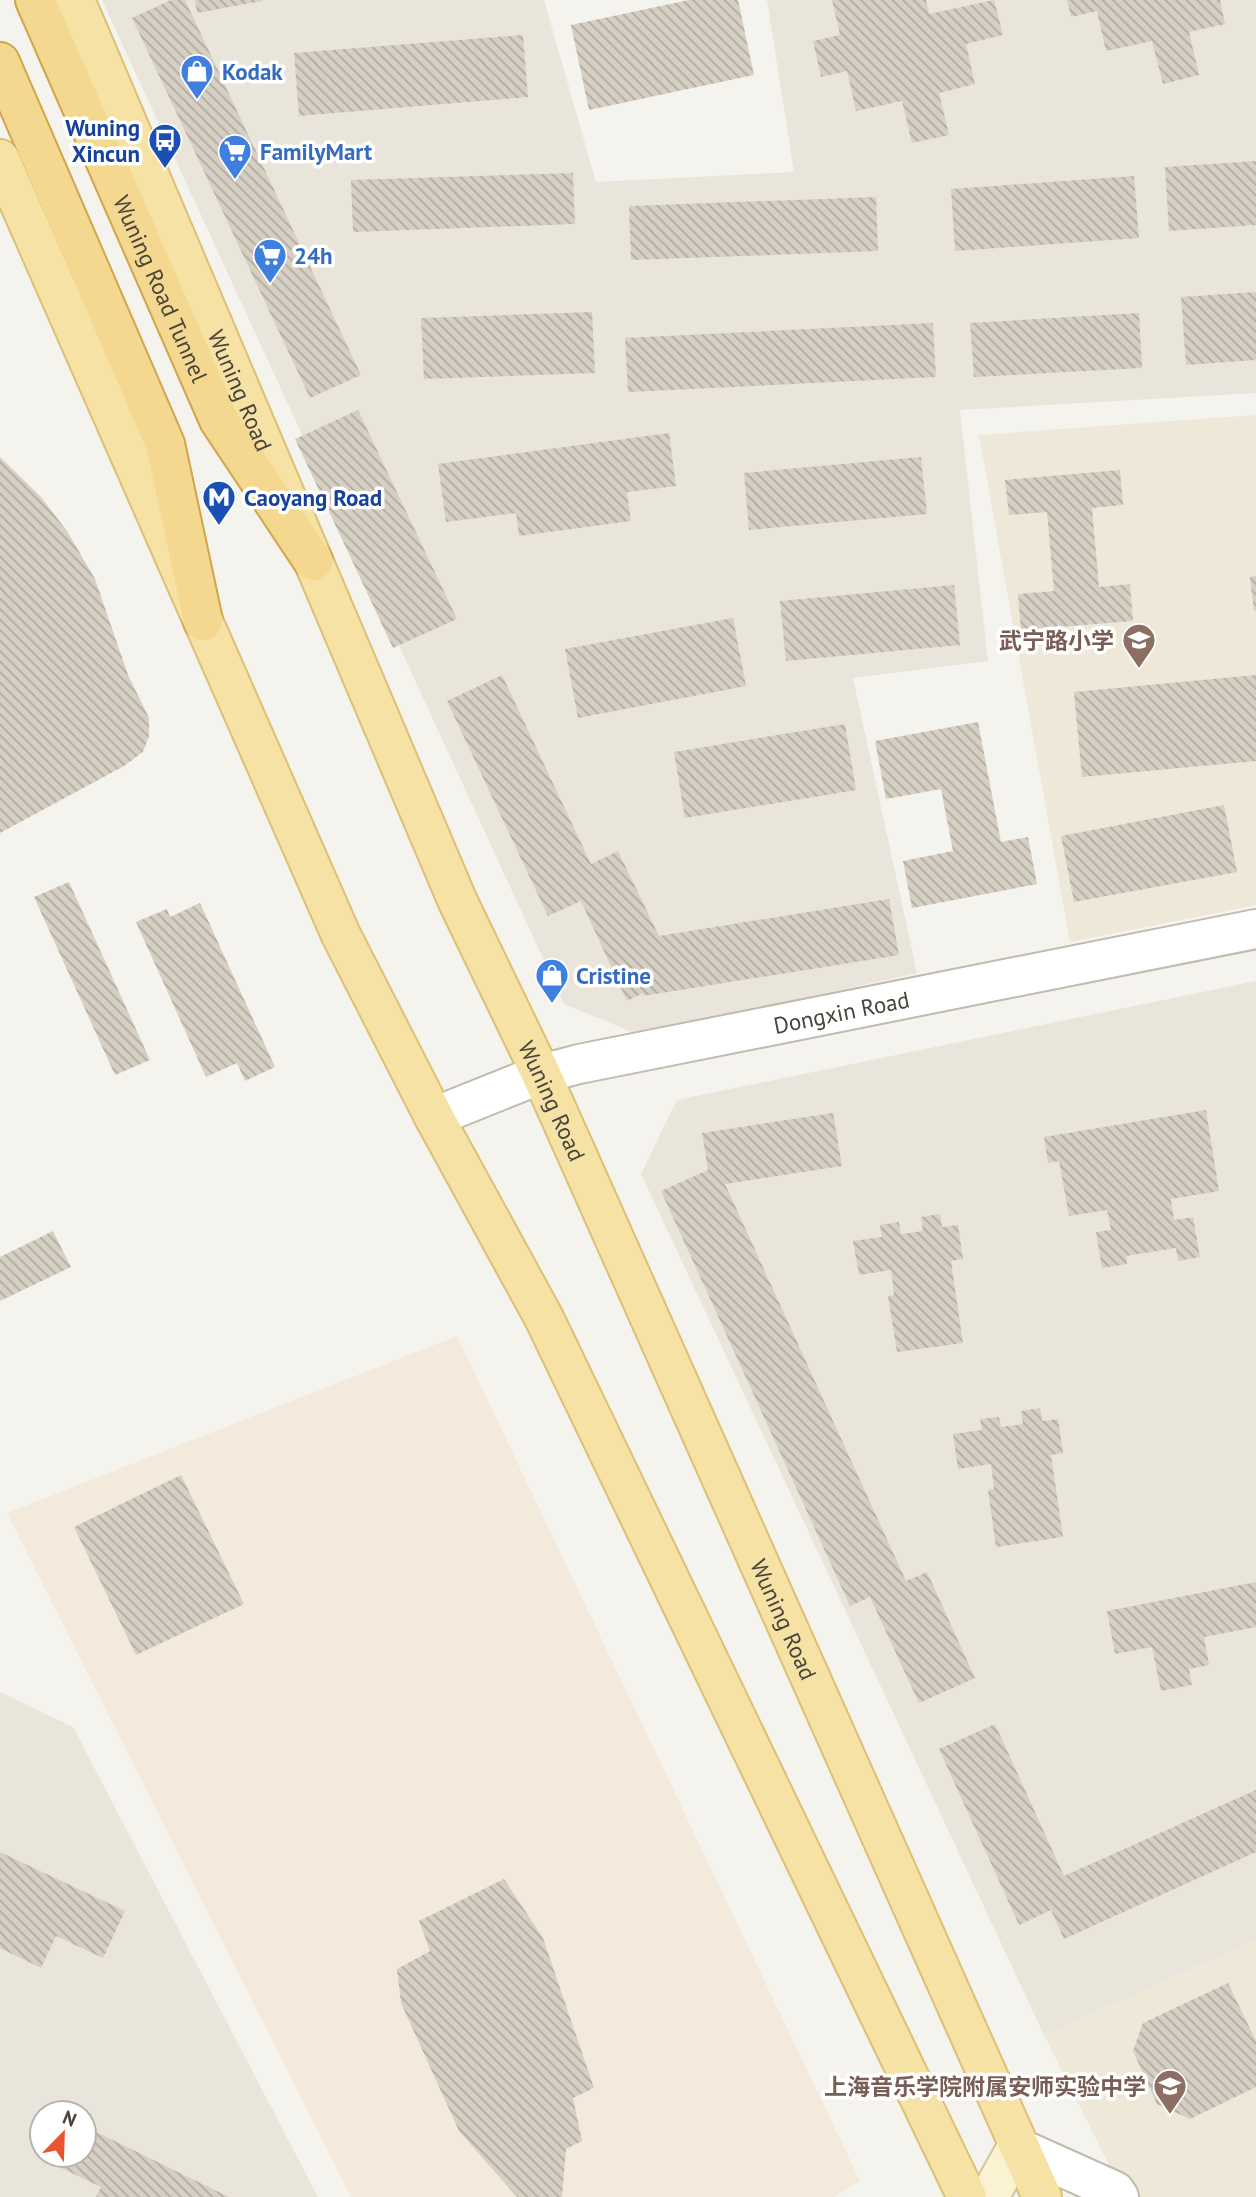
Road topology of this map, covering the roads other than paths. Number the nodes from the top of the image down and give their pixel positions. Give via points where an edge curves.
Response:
1 (35, 0) edge
2 (75, 0) edge
3 (0, 62) edge
4 (0, 159) edge
5 (313, 561) junction
6 (203, 621) junction
7 (1256, 929) edge
8 (541, 1074) junction
9 (434, 1117) junction
10 (1017, 2147) junction
11 (967, 2197) edge
12 (989, 2197) edge
13 (1042, 2197) edge
14 (1119, 2197) edge

1 - 5 highway, Wuning Road Tunnel via 219,420
2 - 5 main road, Wuning Road
3 - 6 highway via 165,444
4 - 6 main road
5 - 8 main road, Wuning Road via 458,902
6 - 9 main road via 341,935
7 - 8 street, Dongxin Road
8 - 9 street, Dongxin Road
8 - 10 main road, Wuning Road
9 - 11 main road via 544,1318
10 - 12 main road
10 - 13 main road, Wuning Road
10 - 14 street via 1115,2190

